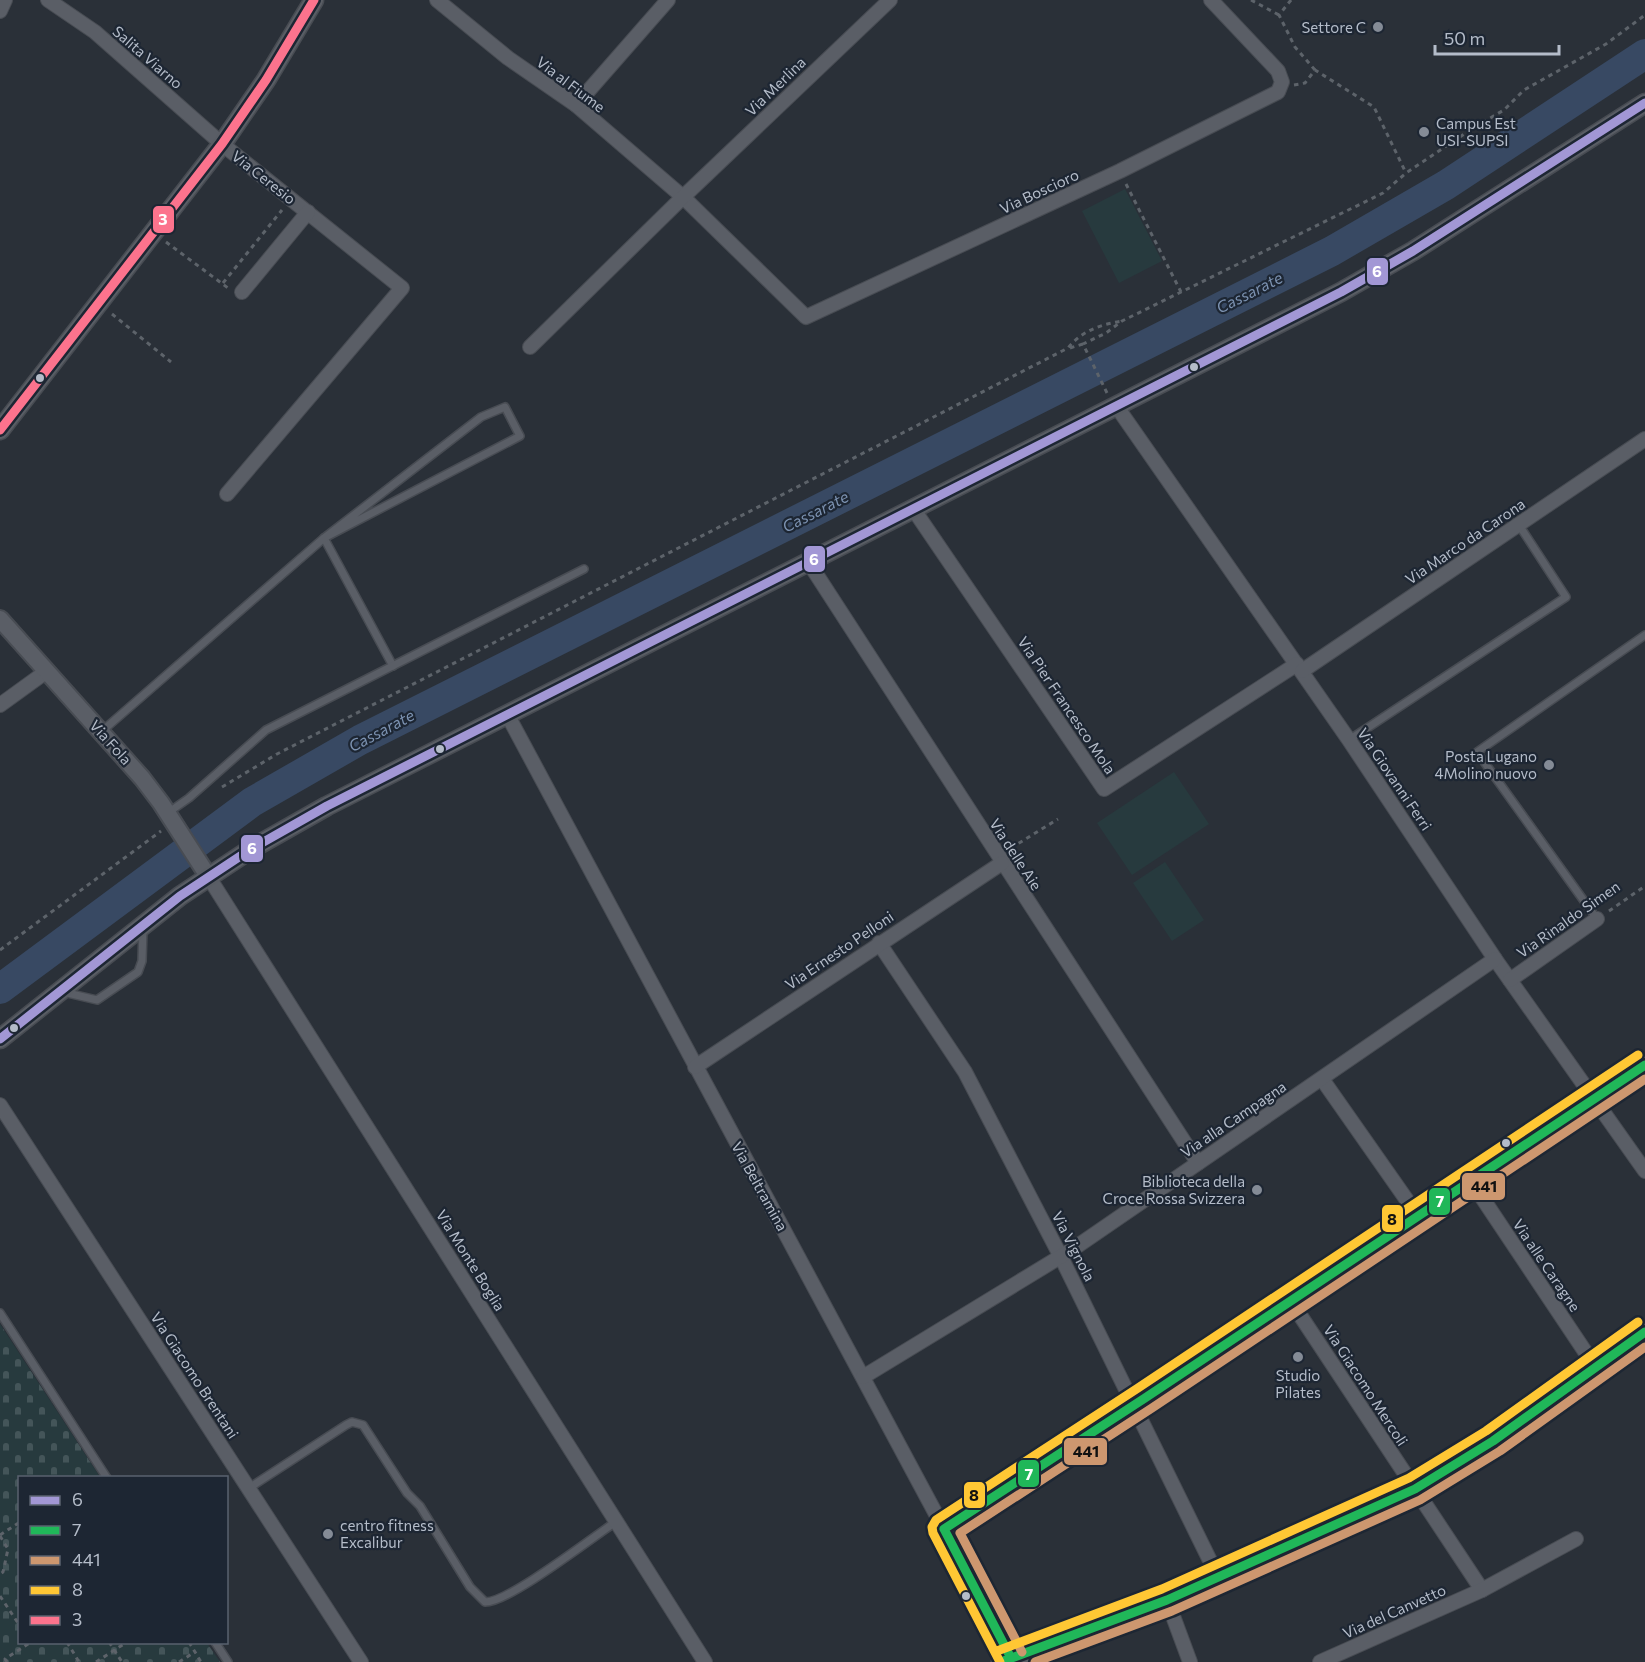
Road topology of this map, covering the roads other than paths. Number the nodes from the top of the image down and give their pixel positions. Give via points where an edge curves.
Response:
1 (5, 0) edge
2 (48, 0) edge
3 (314, 0) edge
4 (437, 0) edge
5 (668, 0) edge
6 (890, 0) edge
7 (1211, 0) edge
8 (0, 11) edge
9 (1645, 104) edge
10 (576, 105) junction
11 (222, 144) junction
12 (683, 197) junction
13 (308, 212) junction
14 (237, 292) road end
15 (806, 317) joint
16 (530, 347) dead end
17 (1117, 407) junction
18 (0, 430) edge
19 (1645, 438) edge
20 (227, 494) dead end
21 (914, 510) junction
22 (1519, 525) junction
23 (324, 538) junction
24 (809, 563) junction
25 (584, 569) dead end
26 (0, 619) edge
27 (1645, 635) edge
28 (393, 666) junction
29 (1299, 668) junction
30 (47, 671) junction
31 (0, 705) edge
32 (507, 714) junction
33 (101, 732) junction
34 (1349, 740) junction
35 (171, 820) junction
36 (1000, 860) junction
37 (204, 871) junction
38 (1597, 918) joint
39 (143, 925) junction
40 (879, 943) junction
41 (1495, 959) junction
42 (1510, 980) junction
43 (60, 992) junction
44 (0, 1039) edge
45 (1645, 1065) edge
46 (695, 1066) junction
47 (1322, 1079) junction
48 (1594, 1099) junction
49 (0, 1105) edge
50 (1198, 1163) junction
51 (1645, 1171) edge
52 (1471, 1181) junction
53 (1418, 1216) junction
54 (1061, 1257) junction
55 (1290, 1299) junction
56 (0, 1313) edge
57 (1645, 1332) edge
58 (1596, 1368) junction
59 (863, 1377) junction
60 (1134, 1404) junction
61 (106, 1476) edge
62 (249, 1488) junction
63 (1415, 1489) junction
64 (617, 1521) junction
65 (944, 1528) junction
66 (1576, 1539) dead end
67 (1218, 1577) junction
68 (1482, 1590) junction
69 (1167, 1600) junction
70 (216, 1644) edge
71 (1006, 1660) edge
72 (228, 1662) edge
73 (362, 1662) edge
74 (705, 1662) edge
75 (1190, 1662) edge
76 (1320, 1662) edge

1 - 8 street
2 - 11 street, Salita Viarno via 95,32
3 - 11 main road
4 - 10 street, Via al Fiume via 508,58
5 - 10 street
6 - 12 street, Via Merlina
7 - 15 street, Via Boscioro via 1278,71 1280,87 1272,96
9 - 17 main road via 1380,270
10 - 12 street, Via al Fiume
11 - 13 street, Via Ceresio
11 - 18 main road, Via Ceresio
12 - 15 street, Via al Fiume
12 - 16 street
13 - 14 street, Via Ceresio
13 - 20 street, Via Ceresio via 402,288
17 - 21 main road
17 - 29 street, Via Giovanni Ferri
19 - 22 street, Via Marco da Carona
21 - 24 main road
21 - 29 street, Via Pier Francesco Mola via 1104,789
22 - 29 street, Via Marco da Carona
22 - 34 lane via 1566,597
23 - 23 lane via 520,436 505,407 481,417
23 - 28 lane
23 - 33 lane
24 - 32 main road
24 - 36 street, Via delle Aie
25 - 28 lane
26 - 30 street, Via Fola
27 - 38 lane via 1477,752
28 - 35 lane via 266,730 189,798
29 - 34 street, Via Giovanni Ferri
30 - 31 street
30 - 33 street, Via Fola
32 - 37 main road
32 - 46 street, Via Beltramina
33 - 35 street, Via Fola via 142,778
34 - 41 street, Via Giovanni Ferri
35 - 37 street, Via Fola
36 - 40 street, Via Ernesto Pelloni
36 - 50 street, Via delle Aie
37 - 39 main road
37 - 64 street, Via Monte Boglia
38 - 42 street, Via Rinaldo Simen
39 - 43 main road
39 - 43 lane via 141,967 135,975 98,1000
40 - 46 street, Via Ernesto Pelloni
40 - 54 street, Via Vignola via 965,1072
41 - 42 street, Via Giovanni Ferri
41 - 47 street, Via alla Campagna
42 - 48 street, Via Giovanni Ferri
43 - 44 main road
45 - 48 main road
46 - 59 street, Via Beltramina
47 - 50 street, Via alla Campagna
47 - 53 street
48 - 51 street, Via Giovanni Ferri
48 - 52 main road
49 - 62 street, Via Giacomo Brentani
50 - 54 street, Via alla Campagna
52 - 53 main road
52 - 58 street, Via alle Caragne
53 - 55 main road
54 - 59 street, Via alla Campagna
54 - 60 street, Via Vignola
55 - 60 main road
55 - 63 street, Via Giacomo Mercoli
56 - 61 lane
57 - 58 main road
58 - 63 main road via 1494,1441
59 - 65 street, Via Beltramina
60 - 65 main road
60 - 67 street, Via Vignola
62 - 64 lane via 346,1425 363,1425 470,1587 485,1602 502,1597
62 - 73 street, Via Giacomo Brentani
63 - 67 main road
63 - 68 street
64 - 74 street, Via Monte Boglia
65 - 71 main road, Via Beltramina
66 - 68 street, Via del Canvetto
67 - 69 main road
68 - 76 street, Via del Canvetto
69 - 71 main road
69 - 75 street
70 - 72 lane

